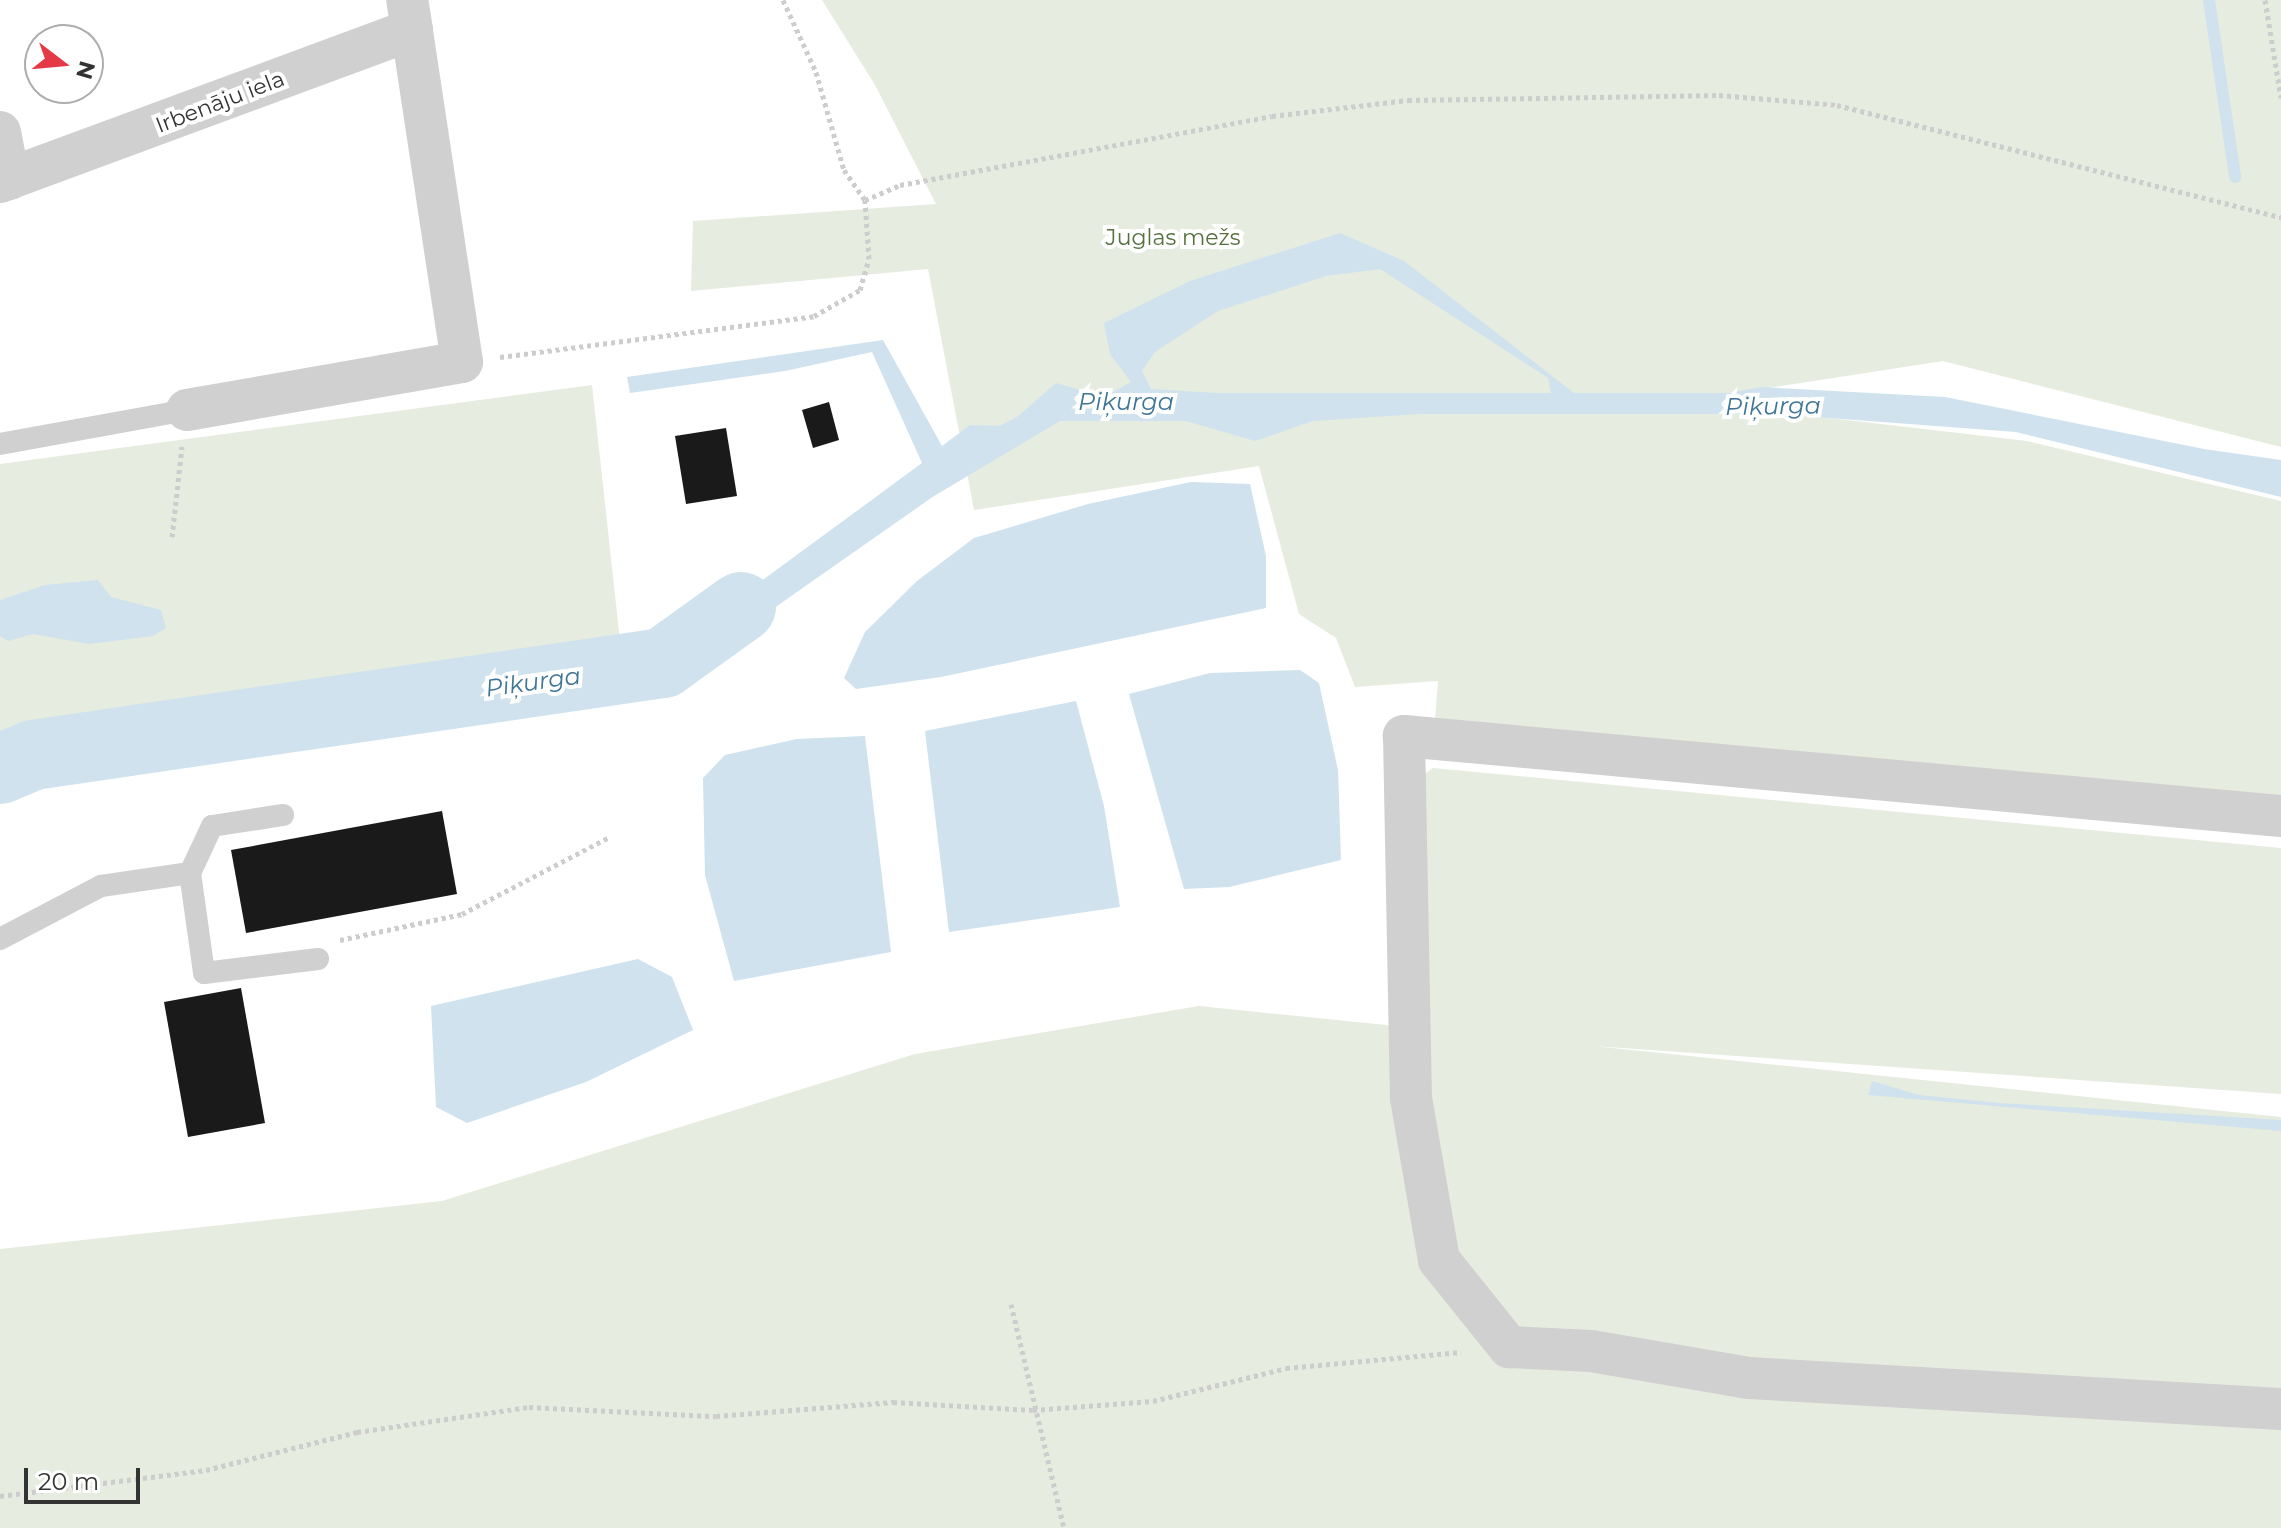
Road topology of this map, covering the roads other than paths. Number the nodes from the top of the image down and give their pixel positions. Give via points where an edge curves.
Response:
1 (409, 15) edge
2 (0, 132) edge
3 (5, 181) edge
4 (187, 410) joint
5 (0, 444) edge
6 (283, 815) dead end
7 (2281, 816) edge
8 (190, 873) junction
9 (0, 939) edge
10 (318, 959) road end
11 (2281, 1409) edge

1 - 3 street, Irbenāju iela
1 - 4 street via 462,362
2 - 3 street
4 - 5 lane
6 - 8 lane via 212,826
7 - 11 street via 1404,736 1411,1098 1439,1260 1509,1347 1591,1351 1749,1378
8 - 9 lane via 101,886
8 - 10 lane via 204,973

